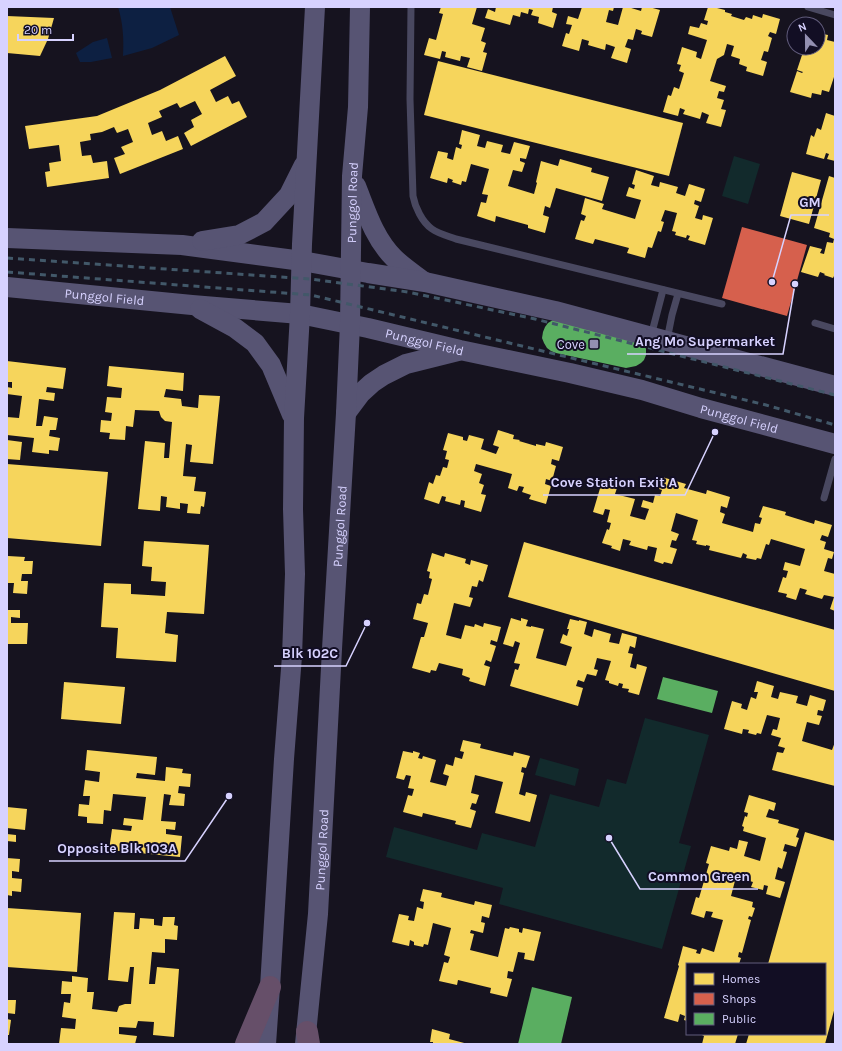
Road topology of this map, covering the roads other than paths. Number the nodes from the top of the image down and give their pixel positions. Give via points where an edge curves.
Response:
1 (315, 7) edge
2 (360, 7) edge
3 (411, 7) edge
4 (808, 7) edge
5 (835, 15) edge
6 (307, 158) junction
7 (352, 176) junction
8 (7, 238) edge
9 (182, 245) junction
10 (302, 261) junction
11 (350, 269) junction
12 (425, 282) junction
13 (7, 287) edge
14 (663, 290) junction
15 (678, 294) junction
16 (722, 304) dead end
17 (192, 305) junction
18 (300, 314) junction
19 (350, 324) junction
20 (816, 324) dead end
21 (835, 329) edge
22 (659, 339) junction
23 (460, 350) junction
24 (835, 386) edge
25 (346, 413) junction
26 (294, 418) junction
27 (835, 444) edge
28 (835, 459) edge
29 (824, 498) dead end
30 (270, 987) junction
31 (307, 1040) edge
32 (246, 1044) edge
33 (266, 1044) edge

1 - 6 main road
2 - 7 main road, Punggol Road via 358,107
3 - 14 lane via 413,196 423,220 431,228 456,239
4 - 5 lane
6 - 9 main road via 289,195 264,222 239,235
6 - 10 main road
7 - 11 main road, Punggol Road
7 - 12 main road via 370,223 382,243 395,259
8 - 9 main road
9 - 10 main road
10 - 11 main road
10 - 18 main road
11 - 12 main road
11 - 19 main road, Punggol Road
12 - 22 main road via 556,311
13 - 17 main road, Punggol Field
14 - 15 lane
14 - 22 lane
15 - 16 lane
15 - 22 lane via 672,315
17 - 18 main road, Punggol Field
17 - 26 main road via 235,328 255,343 271,365
18 - 19 main road, Punggol Field
18 - 26 main road
19 - 23 main road, Punggol Field
19 - 25 main road, Punggol Road
20 - 21 lane
22 - 24 main road
23 - 25 main road via 406,364 384,375 361,393
23 - 27 main road, Punggol Field via 642,390
25 - 31 main road, Punggol Road via 318,914
26 - 30 main road via 295,574 292,656
28 - 29 lane
30 - 32 highway
30 - 33 main road

